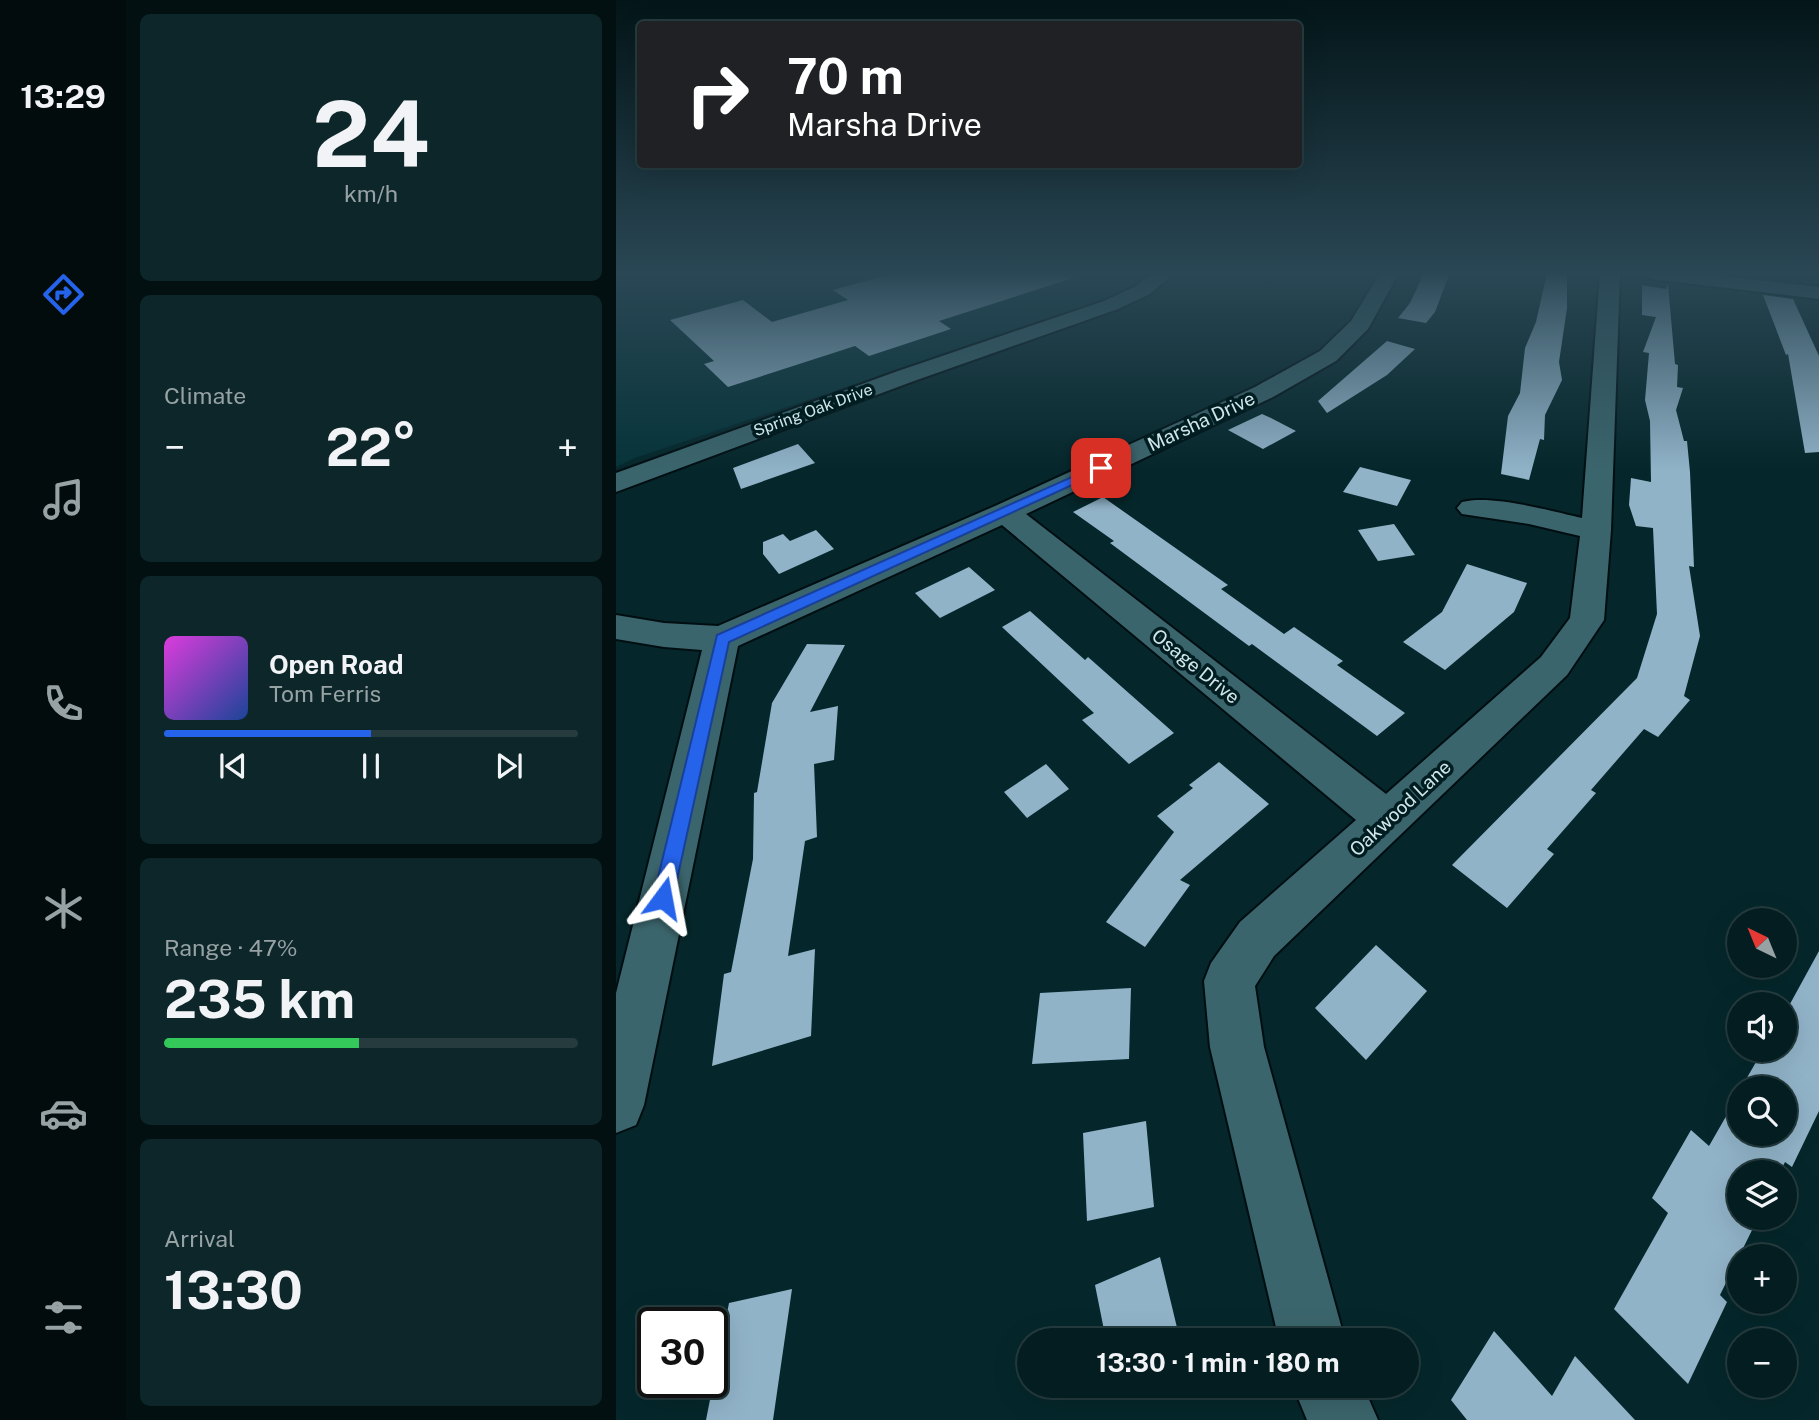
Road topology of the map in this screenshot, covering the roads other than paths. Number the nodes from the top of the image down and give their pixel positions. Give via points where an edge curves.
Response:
1 (1012, 339) edge
2 (1344, 339) edge
3 (1607, 339) edge
4 (616, 483) edge
5 (1472, 508) dead end
6 (1005, 512) junction
7 (1595, 530) junction
8 (616, 627) edge
9 (722, 639) junction
10 (1387, 820) junction
11 (616, 1105) edge
12 (1309, 1328) edge
13 (1332, 1398) edge
14 (1343, 1420) edge

1 - 4 street, Spring Oak Drive
2 - 6 street, Marsha Drive via 1328,355 1264,392
3 - 7 street, Oakwood Lane
5 - 7 street
6 - 9 street, Marsha Drive
6 - 10 street, Osage Drive
7 - 10 street, Oakwood Lane via 1587,620 1554,666
8 - 9 street
9 - 11 street
10 - 12 street, Oakwood Lane via 1257,939 1229,981 1237,1047
13 - 14 street

